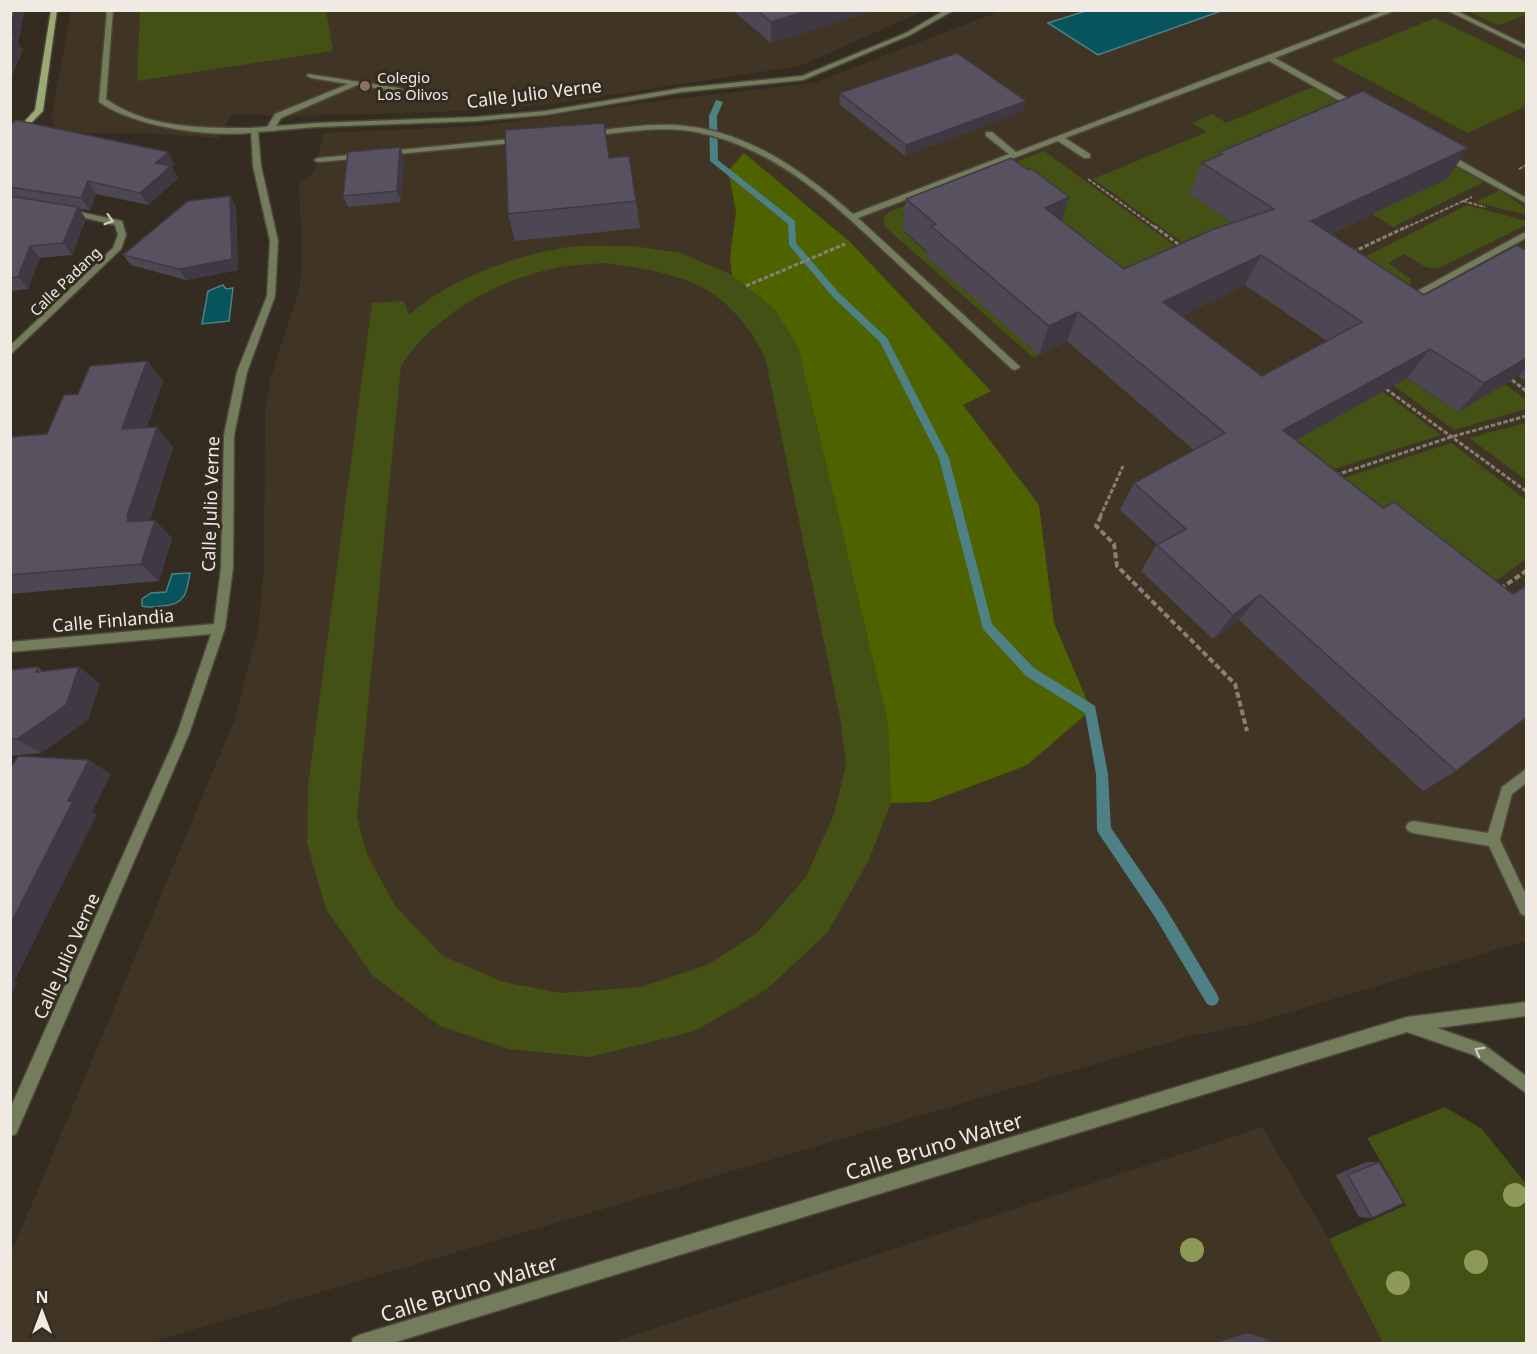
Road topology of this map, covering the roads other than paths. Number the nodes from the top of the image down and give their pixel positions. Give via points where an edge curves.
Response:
1 (54, 10) edge
2 (110, 10) edge
3 (951, 10) edge
4 (1393, 10) edge
5 (1449, 10) edge
6 (1527, 46) edge
7 (1269, 58) junction
8 (310, 76) dead end
9 (354, 84) junction
10 (399, 90) dead end
11 (1365, 111) edge
12 (270, 129) junction
13 (254, 130) junction
14 (585, 134) edge
15 (989, 134) dead end
16 (1059, 138) junction
17 (527, 140) edge
18 (10, 142) edge
19 (1435, 150) edge
20 (1015, 155) junction
21 (1087, 156) dead end
22 (318, 160) dead end
23 (1527, 201) edge
24 (53, 208) edge
25 (852, 217) junction
26 (1527, 235) edge
27 (1406, 301) edge
28 (10, 352) edge
29 (1015, 367) dead end
30 (219, 628) junction
31 (10, 648) edge
32 (1527, 775) edge
33 (1413, 827) dead end
34 (1493, 840) junction
35 (1527, 909) edge
36 (1527, 1009) edge
37 (1407, 1024) junction
38 (1527, 1085) edge
39 (10, 1128) edge
40 (359, 1344) edge

1 - 18 street via 39,111
2 - 13 street via 102,100 114,112 137,120 223,131
3 - 12 street, Calle Julio Verne via 908,34 803,78 682,90 545,113
4 - 7 street
5 - 6 street
7 - 11 street
7 - 16 street
8 - 9 street
9 - 10 street
9 - 12 street via 278,116
12 - 13 street, Calle Julio Verne
13 - 30 street, Calle Julio Verne via 257,166 274,241 271,296 242,372 229,435 227,568
14 - 25 street via 698,129 752,145 793,169
15 - 20 street
16 - 20 street
16 - 21 street
17 - 22 street
19 - 23 street
20 - 25 street
24 -> 28 street, Calle Padang via 119,223 122,235 117,249
25 - 29 street
26 - 27 street
30 - 31 street, Calle Finlandia
30 - 39 street, Calle Julio Verne via 183,734
32 - 34 street via 1507,791
33 - 34 street
34 - 35 street
36 - 37 street, Calle Bruno Walter
38 -> 37 street via 1478,1049
37 - 40 street, Calle Bruno Walter

